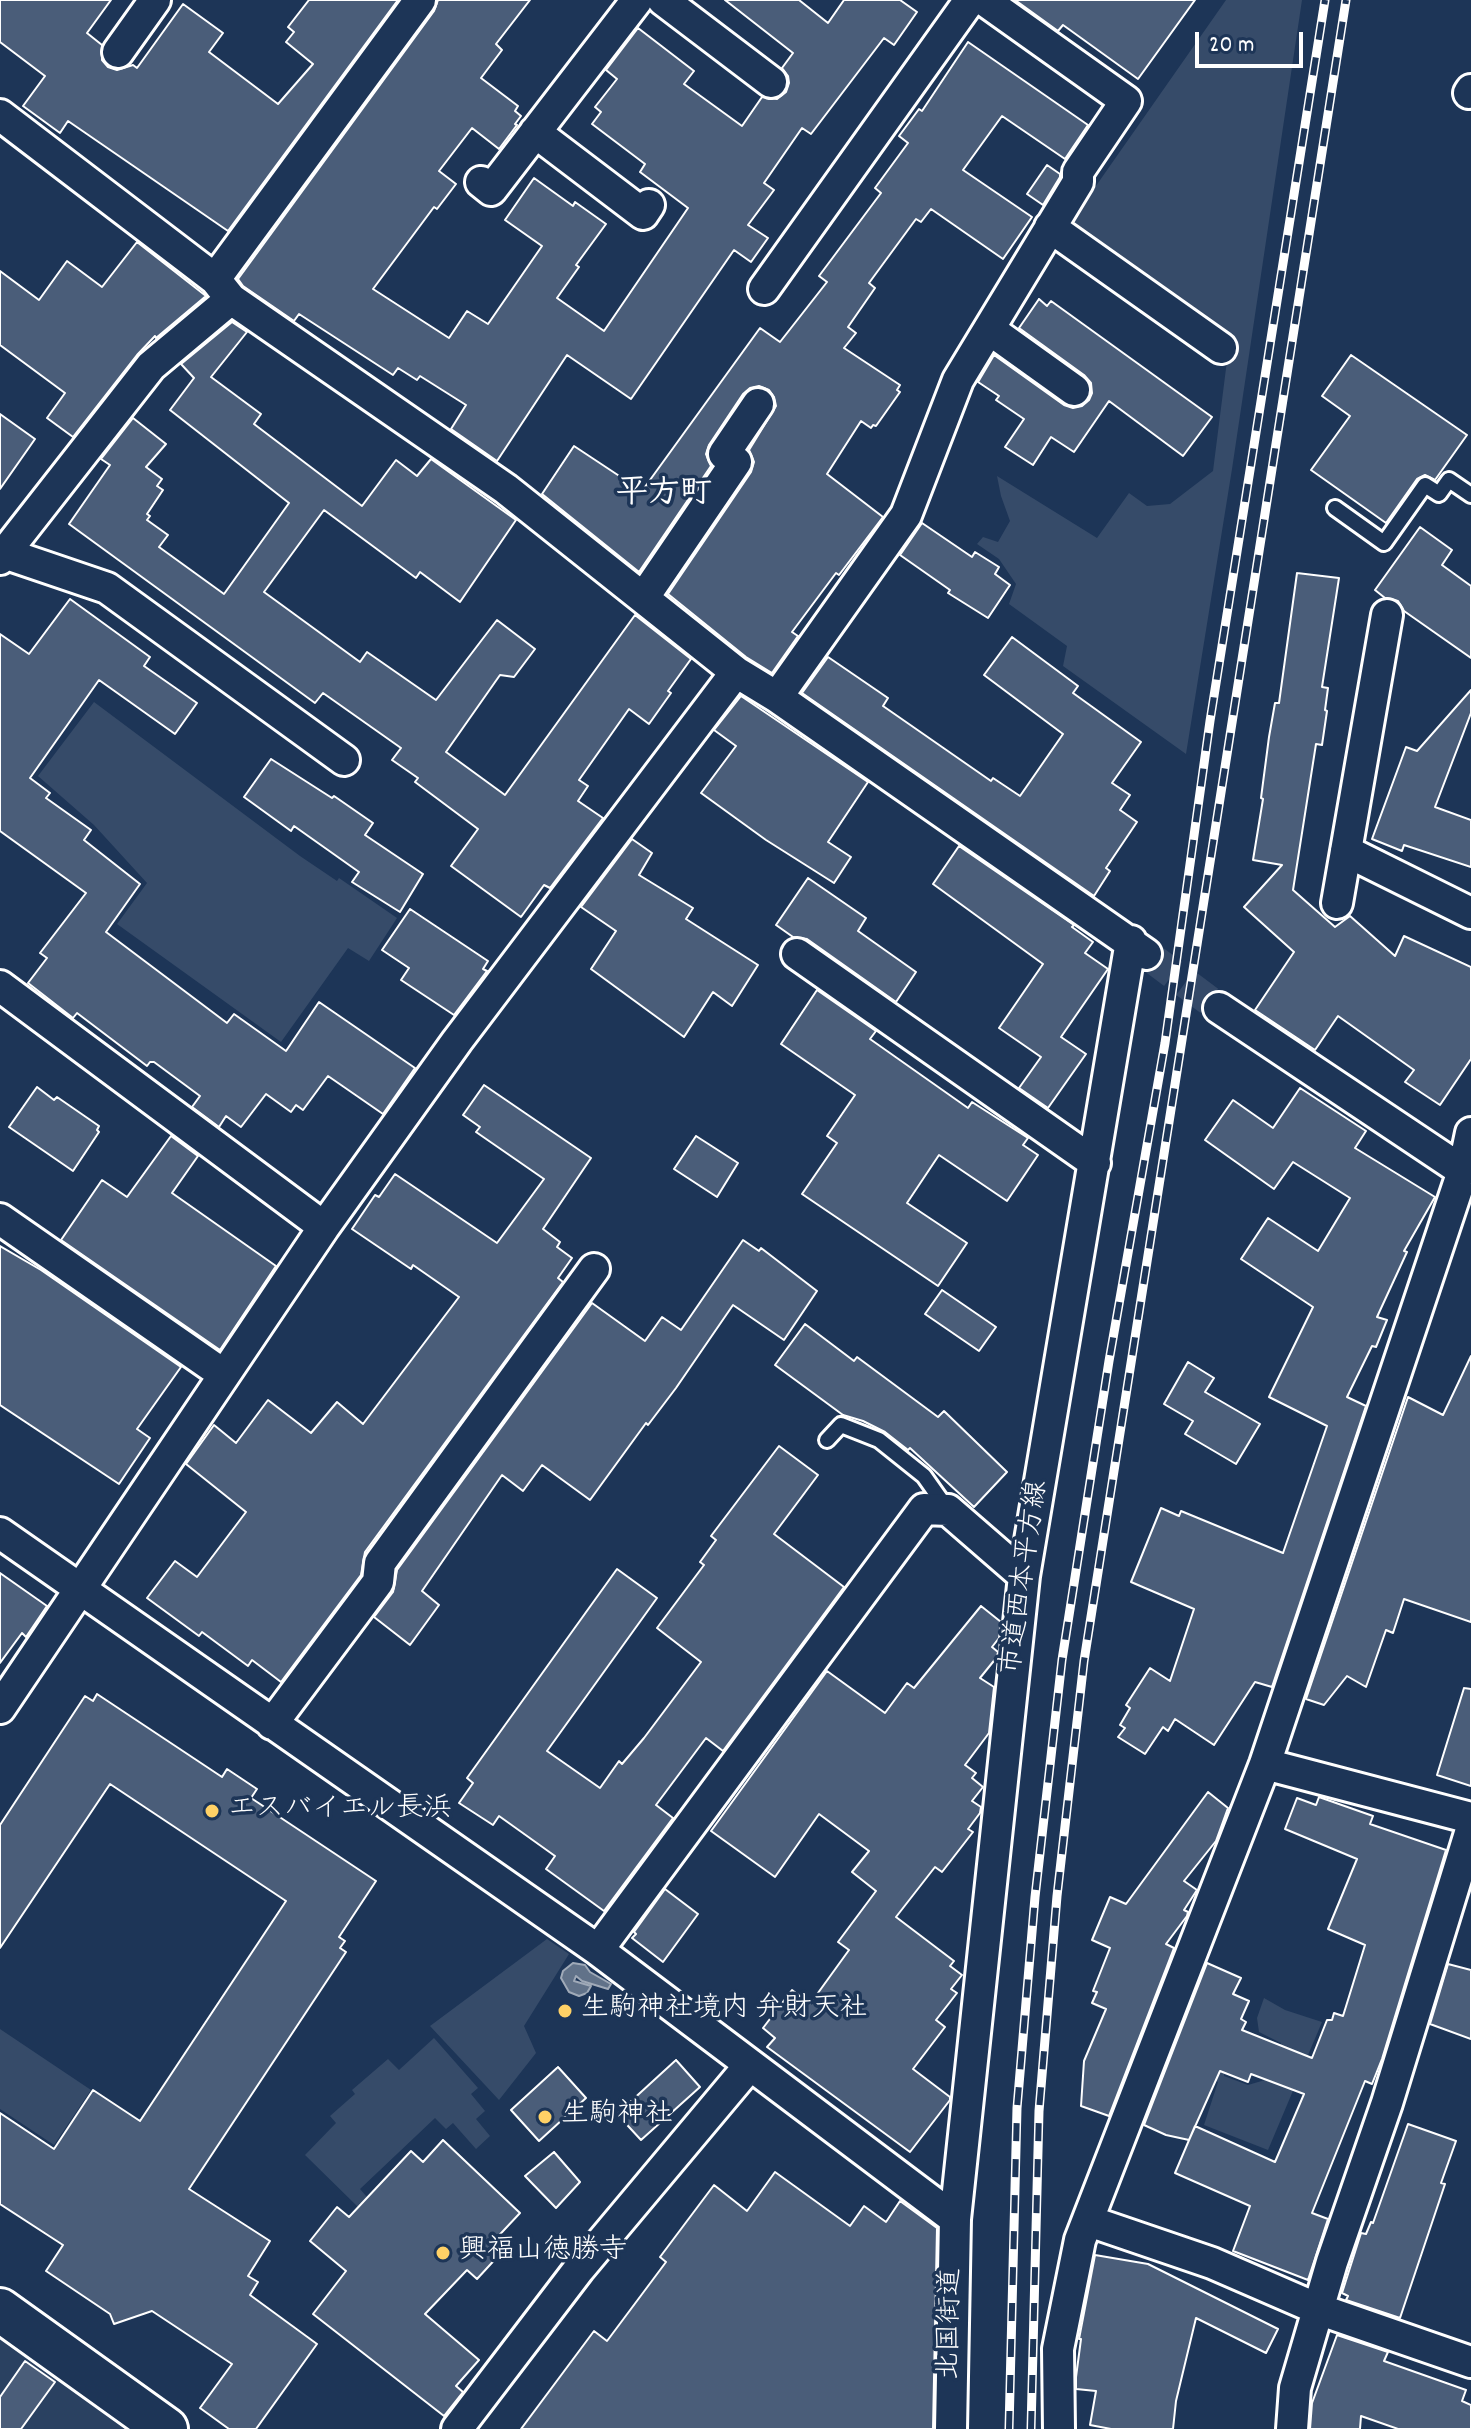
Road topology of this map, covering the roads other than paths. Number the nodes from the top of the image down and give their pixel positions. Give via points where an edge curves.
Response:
1 (155, 0) edge
2 (420, 0) edge
3 (637, 0) edge
4 (663, 0) edge
5 (970, 0) edge
6 (984, 0) edge
7 (118, 52) dead end
8 (771, 82) dead end
9 (0, 115) edge
10 (535, 132) junction
11 (481, 182) dead end
12 (649, 205) dead end
13 (1050, 227) junction
14 (223, 289) junction
15 (764, 289) dead end
16 (989, 329) junction
17 (1221, 348) dead end
18 (1074, 390) dead end
19 (758, 404) dead end
20 (1471, 495) edge
21 (1335, 508) dead end
22 (2, 556) edge
23 (644, 597) junction
24 (1387, 615) dead end
25 (736, 672) junction
26 (777, 697) junction
27 (344, 760) dead end
28 (1346, 851) junction
29 (1337, 903) dead end
30 (1471, 913) edge
31 (797, 954) dead end
32 (0, 986) edge
33 (1219, 1008) tunnel mouth
34 (1470, 1137) edge
35 (1095, 1163) junction
36 (1463, 1171) junction
37 (0, 1219) edge
38 (324, 1227) junction
39 (594, 1269) dead end
40 (223, 1374) junction
41 (827, 1440) dead end
42 (948, 1510) junction
43 (0, 1533) edge
44 (1024, 1576) junction
45 (81, 1589) junction
46 (0, 1708) edge
47 (272, 1724) junction
48 (1265, 1764) junction
49 (1471, 1818) edge
50 (1471, 1830) edge
51 (598, 1950) junction
52 (750, 2065) junction
53 (955, 2219) junction
54 (1089, 2221) junction
55 (1318, 2309) junction
56 (0, 2310) edge
57 (1471, 2362) edge
58 (166, 2429) edge
59 (457, 2429) edge
60 (951, 2429) edge
61 (1059, 2429) edge
62 (1292, 2429) edge

1 - 7 street
2 - 14 street
3 - 10 street
4 - 8 street
5 - 15 street
6 - 13 street via 1126,101 1078,172 1078,182
9 - 14 street
10 - 11 street via 491,190
10 - 12 street via 643,214
13 - 16 street
13 - 17 street
14 - 22 street via 151,366
14 - 23 street via 506,489
16 - 18 street
16 - 26 street via 958,380 906,515
19 - 23 street via 724,454 736,462
20 - 21 lane via 1449,480 1439,494 1425,485 1384,543
22 - 27 street via 107,588
23 - 25 street
24 - 28 street
25 - 26 street
25 - 38 street via 457,1041
26 - 35 street, 市道西本平方線 via 1140,948
28 - 29 street
28 - 30 street
31 - 35 street
32 - 38 street
33 - 36 street
34 - 36 street
35 - 44 street, 市道西本平方線
36 - 48 street
37 - 40 street
38 - 40 street
39 - 47 street via 380,1563 378,1582
40 - 45 street
41 - 42 lane via 841,1425 879,1440 924,1476
42 - 44 street
42 - 51 street via 924,1509
43 - 45 street
44 - 53 street, 市道西本平方線
45 - 46 street
45 - 47 street
47 - 51 street
48 - 49 street
48 - 54 street
50 - 55 street
51 - 52 street
52 - 53 street
52 - 59 street via 579,2269
53 - 60 street, 北国街道
54 - 55 street via 1212,2263
54 - 61 street via 1080,2240 1058,2349
55 - 57 street
55 - 62 street via 1295,2388
56 - 58 street

